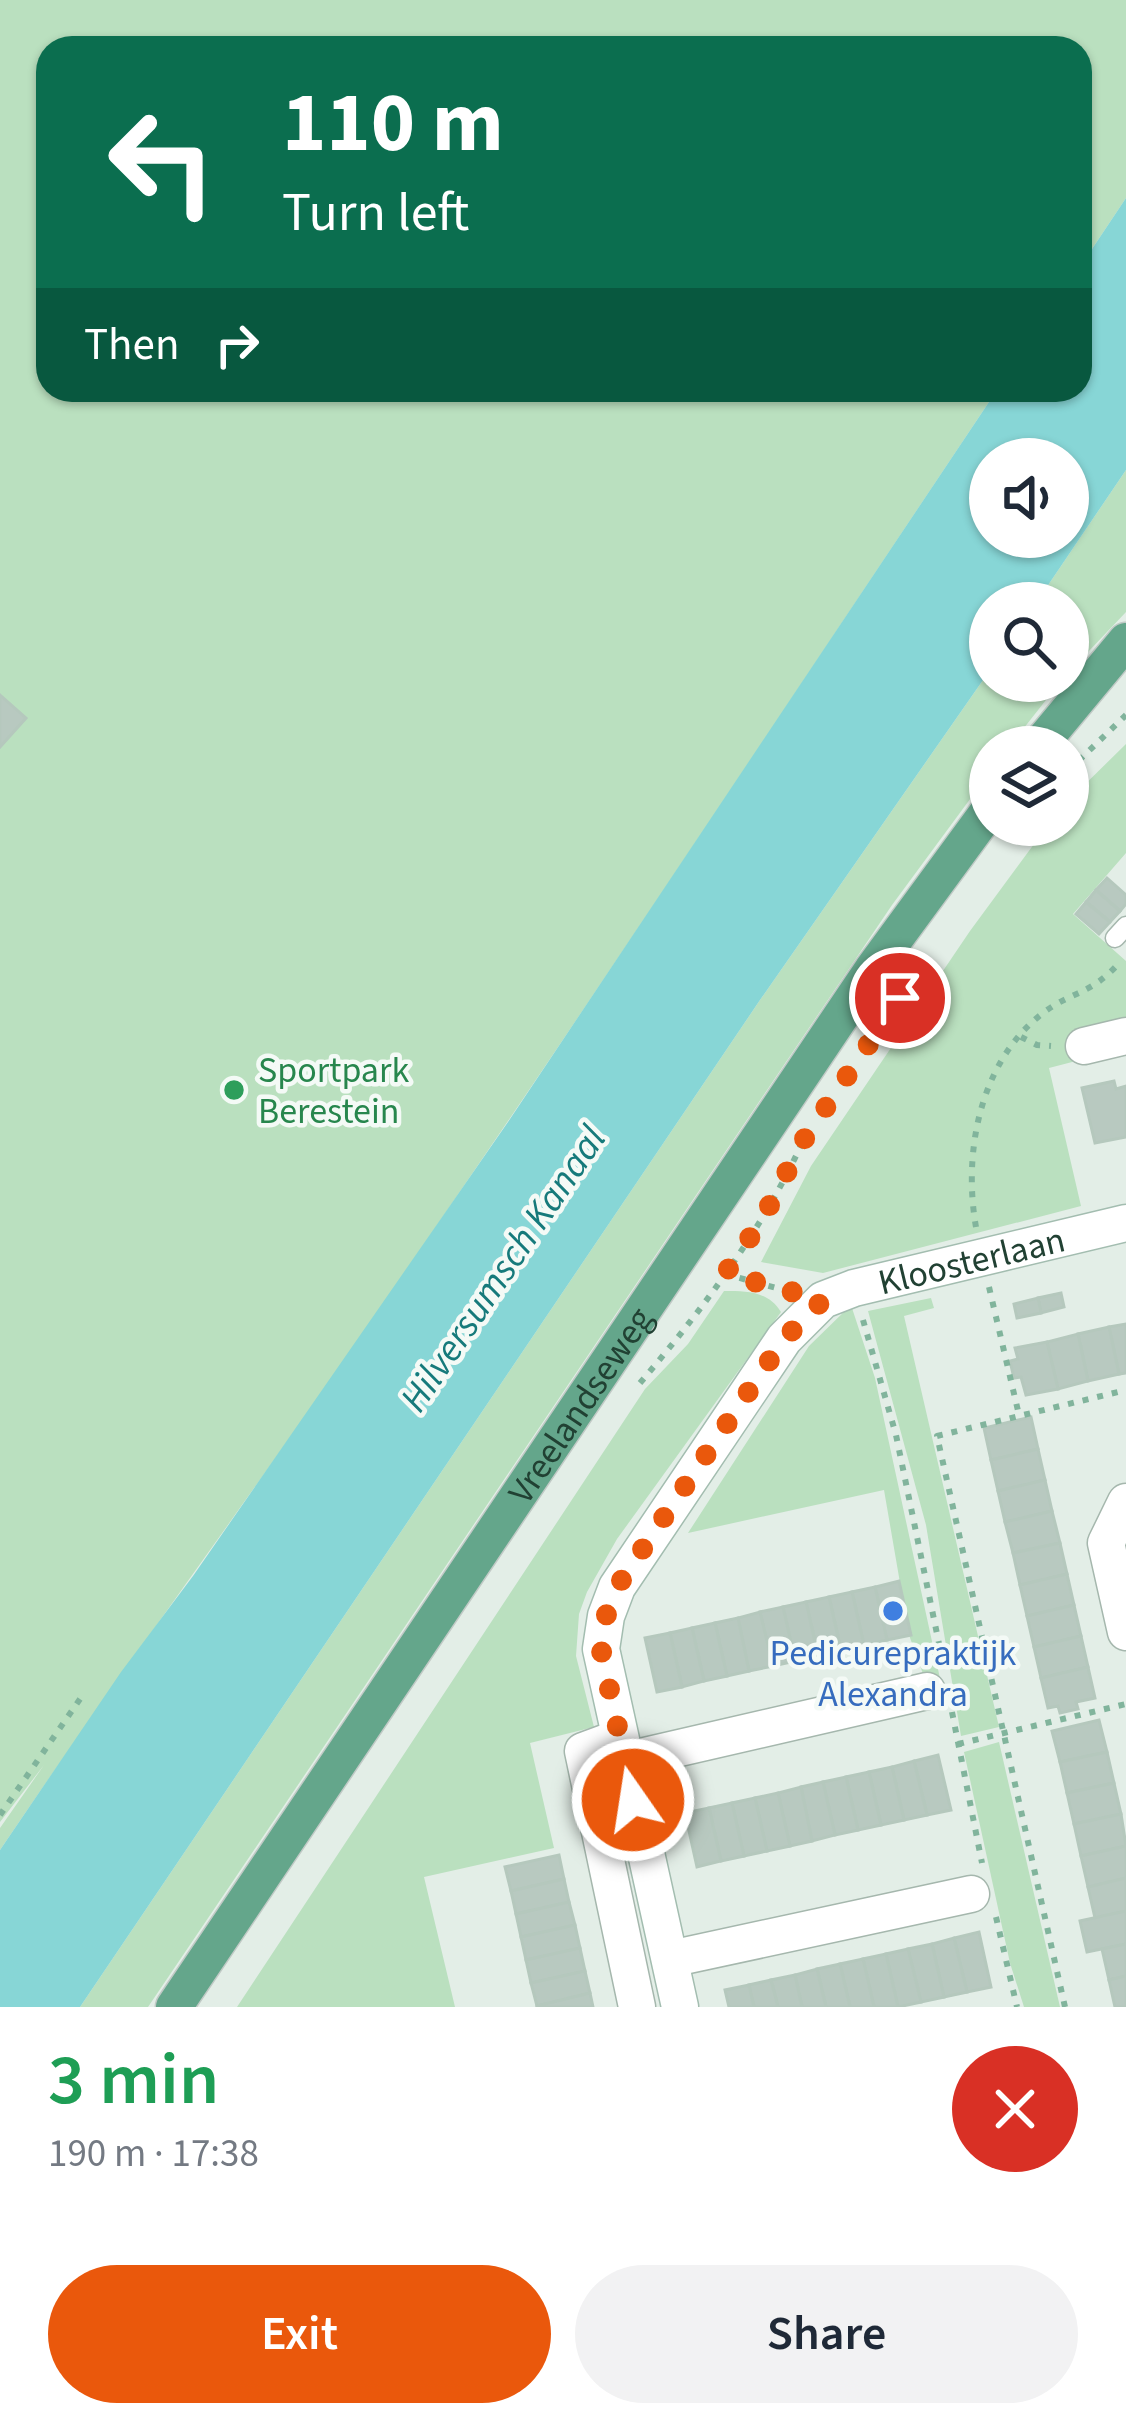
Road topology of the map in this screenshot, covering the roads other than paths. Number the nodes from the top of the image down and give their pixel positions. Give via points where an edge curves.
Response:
1 (1126, 641) edge
2 (1055, 726) edge
3 (969, 837) edge
4 (1126, 1036) edge
5 (1084, 1046) dead end
6 (1126, 1223) edge
7 (1126, 1502) edge
8 (1126, 1632) edge
9 (940, 1688) road end
10 (621, 1749) junction
11 (982, 1888) road end
12 (670, 1959) junction
13 (175, 2007) edge
14 (638, 2007) edge
15 (680, 2007) edge

1 - 2 main road
3 - 13 main road, Vreelandseweg
4 - 5 street
6 - 10 street, Kloosterlaan via 838,1294 784,1339 617,1587 601,1649
7 - 8 street via 1106,1543
9 - 10 street
10 - 12 street
10 - 14 street via 583,1750
11 - 12 street
12 - 15 street

